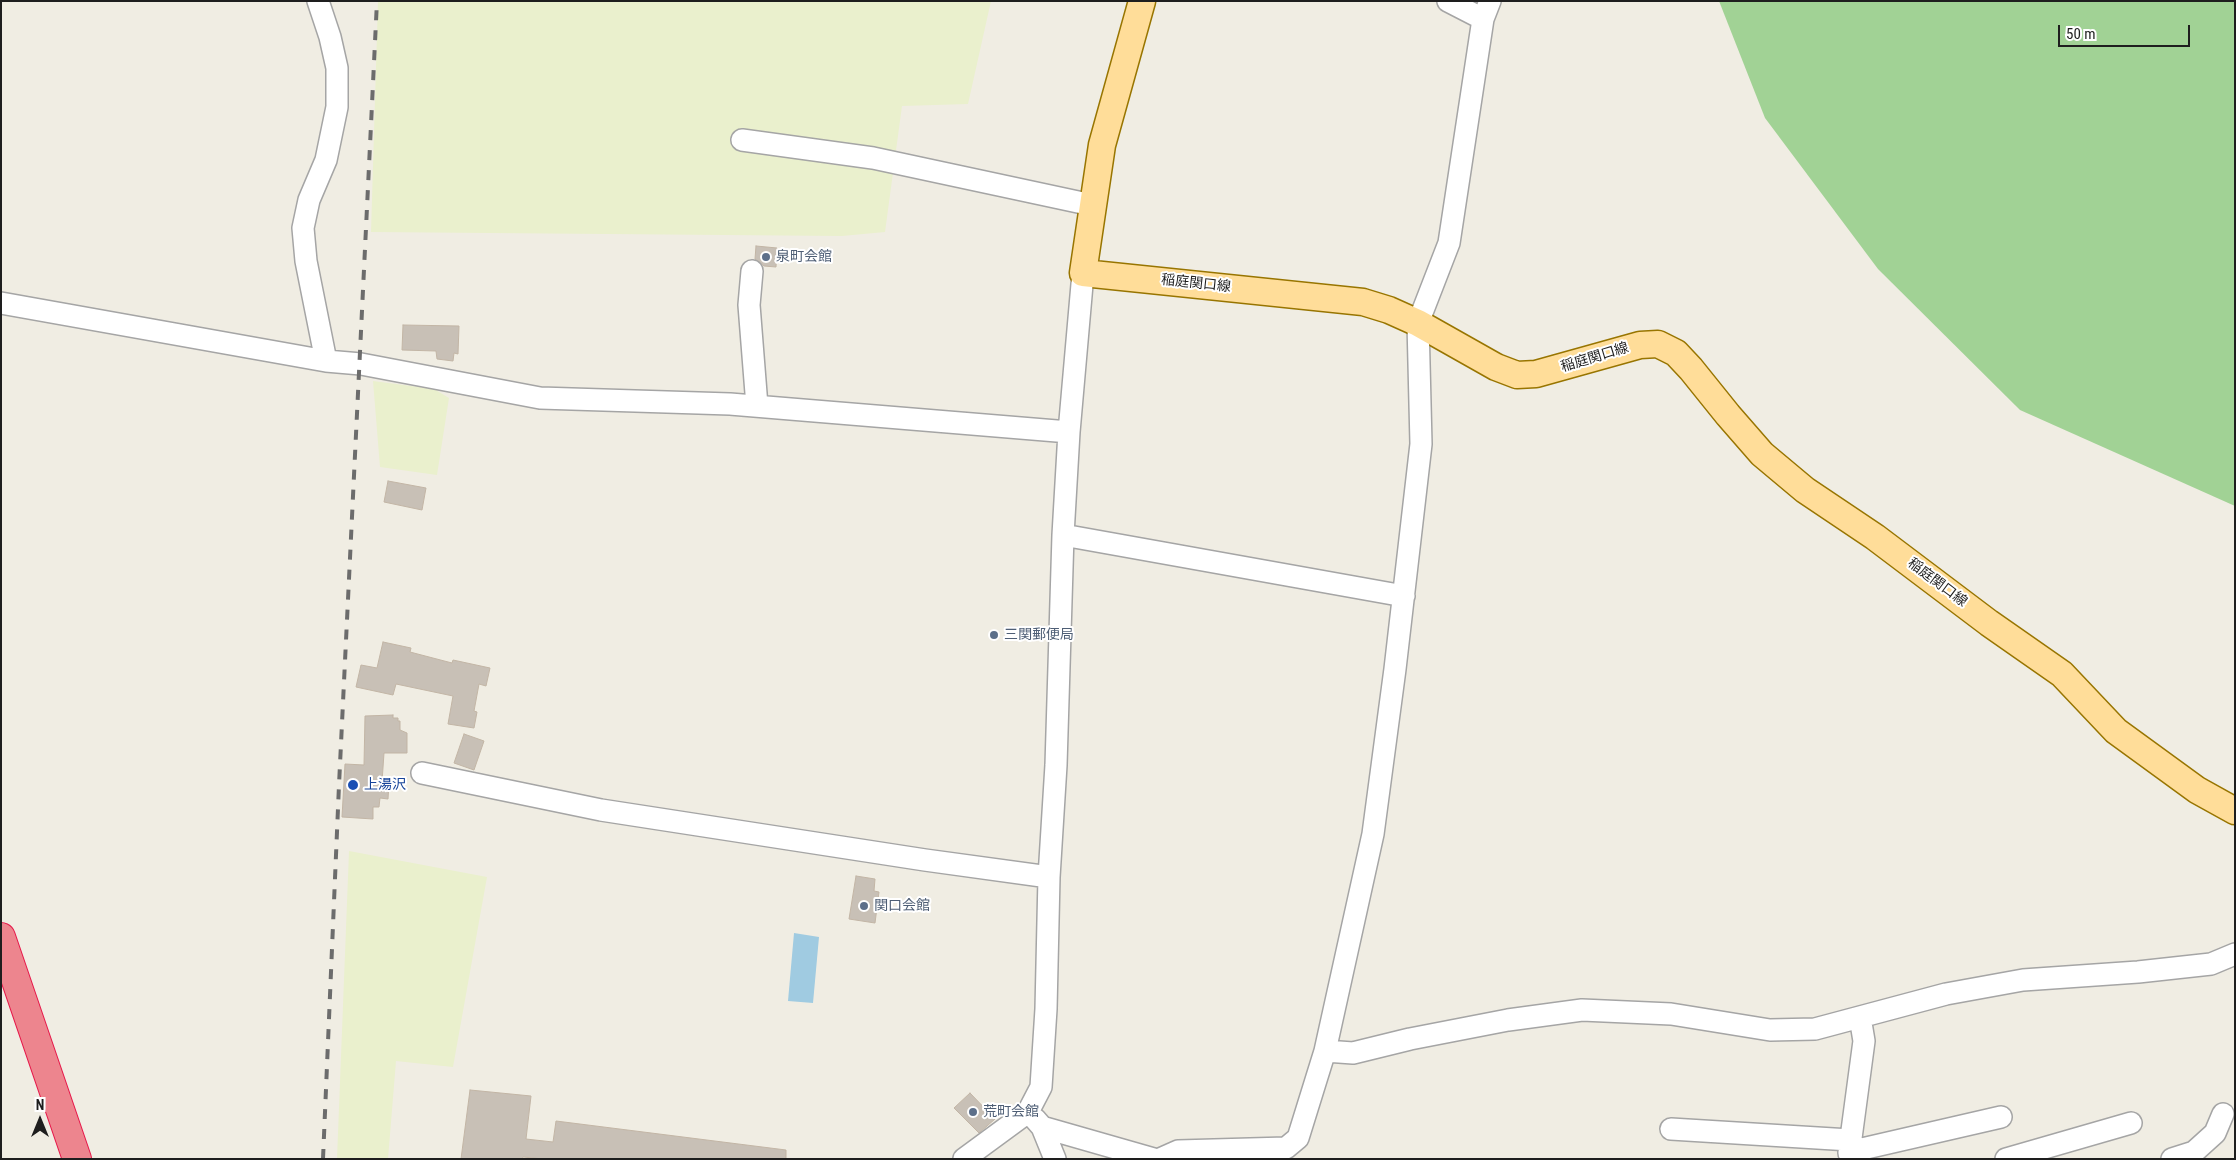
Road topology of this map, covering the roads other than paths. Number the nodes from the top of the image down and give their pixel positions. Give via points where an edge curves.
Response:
1 (318, 1) edge
2 (1142, 1) edge
3 (1448, 1) edge
4 (1486, 10) edge
5 (742, 140) dead end
6 (1092, 205) junction
7 (752, 271) dead end
8 (1083, 273) junction
9 (1, 302) edge
10 (1418, 323) junction
11 (326, 361) junction
12 (757, 406) junction
13 (1069, 432) junction
14 (1063, 535) junction
15 (1404, 596) junction
16 (422, 772) dead end
17 (2235, 811) edge
18 (1050, 877) junction
19 (1, 937) edge
20 (2235, 954) edge
21 (1, 984) edge
22 (1860, 1017) junction
23 (1325, 1051) junction
24 (1028, 1112) junction
25 (2223, 1114) dead end
26 (2001, 1117) dead end
27 (2132, 1124) dead end
28 (1042, 1127) junction
29 (1671, 1129) dead end
30 (1849, 1150) edge
31 (75, 1152) edge
32 (964, 1159) edge
33 (1055, 1159) edge
34 (1154, 1159) edge
35 (1160, 1159) edge
36 (2006, 1159) edge
37 (2172, 1159) edge

1 - 11 street via 337,68 337,107 326,160 303,228 306,261
2 - 6 main road via 1102,145
3 - 4 street
4 - 10 street via 1449,242
5 - 6 street via 873,158
6 - 8 main road
7 - 12 street via 748,305
8 - 10 main road, 稲庭関口線 via 1363,302
8 - 13 street
9 - 11 street
10 - 15 street via 1421,444
10 - 17 main road, 稲庭関口線 via 1496,367 1517,375 1558,370 1640,345 1658,344 1676,353 1762,454 1805,490 1875,536 2062,674 2116,731 2197,790
11 - 12 street via 361,364 540,398
12 - 13 street
13 - 14 street
14 - 15 street
14 - 18 street
15 - 23 street via 1373,834
16 - 18 street via 601,810
18 - 24 street via 1041,1087
19 - 31 highway
20 - 22 street via 2211,964 2022,980 1946,994
21 - 31 highway
22 - 23 street via 1816,1029 1770,1030 1671,1014 1582,1010 1508,1020 1353,1053
22 - 30 street via 1864,1041
23 - 35 street via 1298,1138 1286,1148 1178,1151
24 - 28 street
24 - 32 street
25 - 37 street via 2215,1133 2194,1152
26 - 30 street
27 - 36 street
28 - 33 street
28 - 34 street
29 - 30 street

